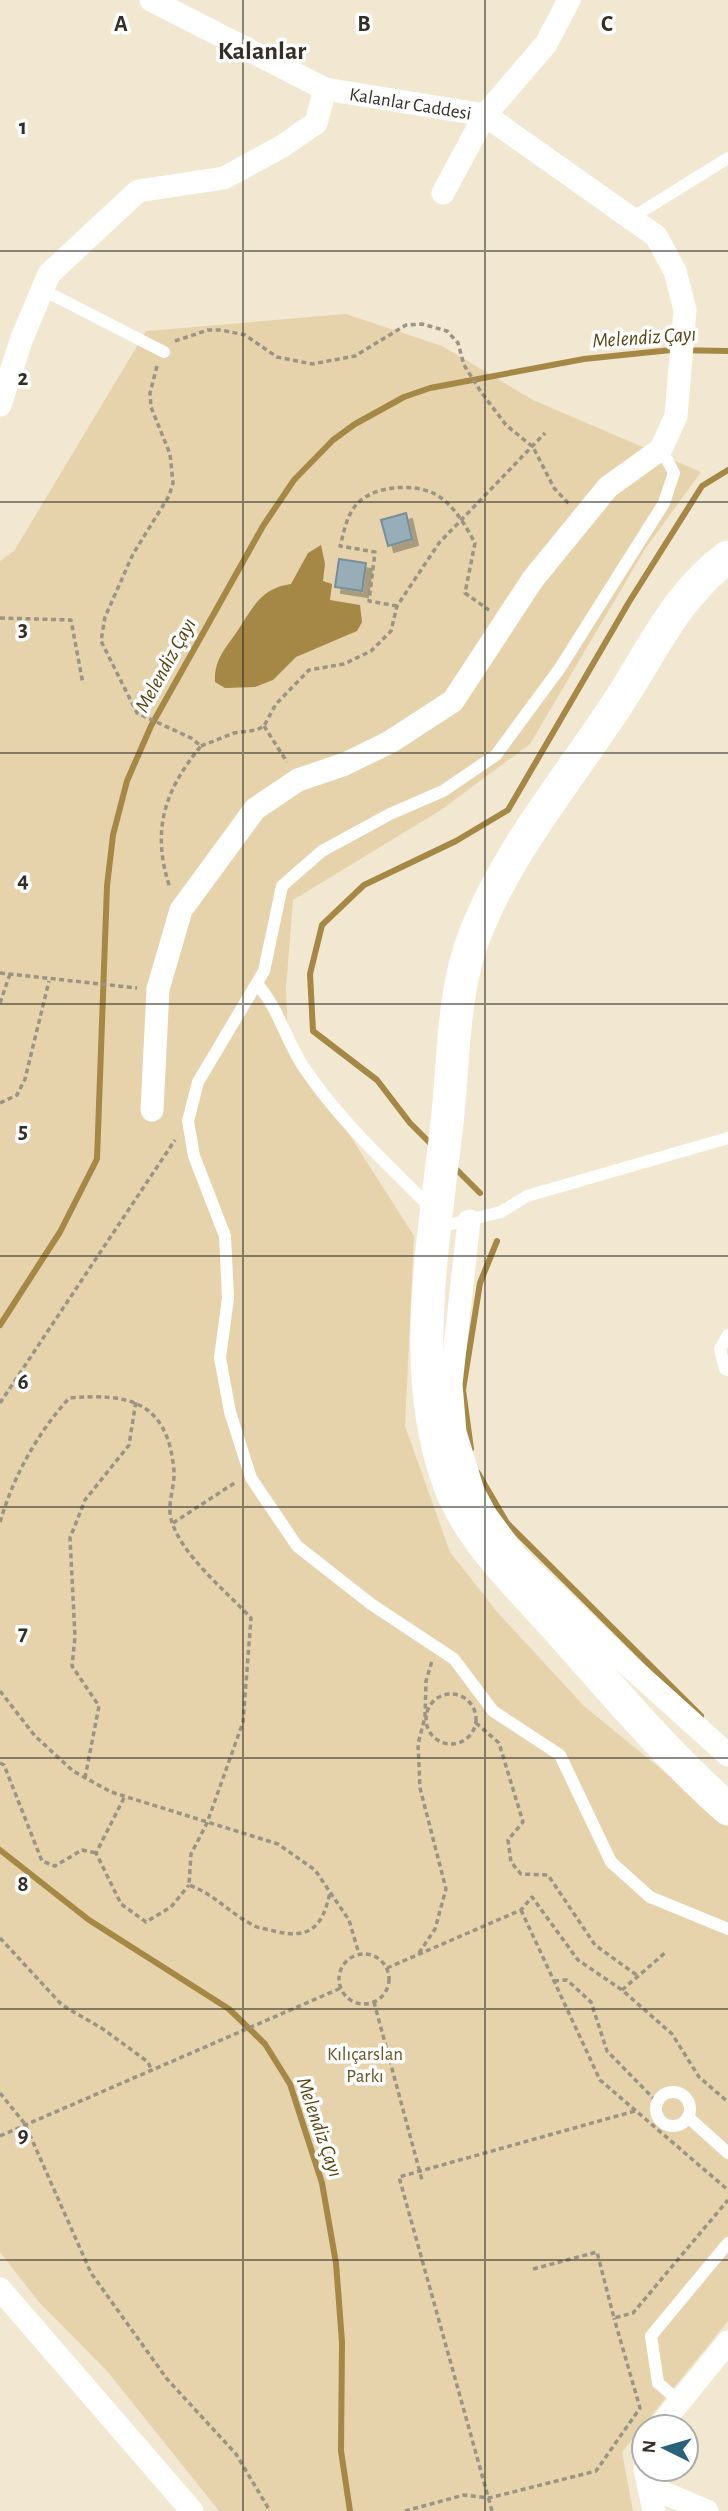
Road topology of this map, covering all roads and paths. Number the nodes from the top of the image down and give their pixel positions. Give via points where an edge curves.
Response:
1 (151, 0) edge
2 (569, 0) edge
3 (325, 89) junction
4 (485, 115) junction
5 (728, 158) edge
6 (443, 193) dead end
7 (632, 217) junction
8 (43, 290) junction
9 (164, 352) junction
10 (0, 405) edge
11 (545, 433) dead end
12 (533, 447) junction
13 (661, 449) junction
14 (461, 519) junction
15 (582, 519) junction
16 (728, 557) edge
17 (397, 606) junction
18 (0, 618) edge
19 (505, 622) junction
20 (83, 684) dead end
21 (264, 726) junction
22 (201, 746) junction
23 (298, 780) junction
24 (185, 904) junction
25 (0, 973) edge
26 (10, 974) junction
27 (49, 980) junction
28 (257, 984) junction
29 (143, 988) dead end
30 (0, 1003) edge
31 (0, 1103) edge
32 (152, 1110) dead end
33 (188, 1121) junction
34 (728, 1138) edge
35 (435, 1209) junction
36 (469, 1221) junction
37 (728, 1335) edge
38 (728, 1370) edge
39 (136, 1401) junction
40 (0, 1402) edge
41 (249, 1474) junction
42 (0, 1521) edge
43 (173, 1523) junction
44 (436, 1647) junction
45 (0, 1691) edge
46 (425, 1717) junction
47 (476, 1723) junction
48 (728, 1755) edge
49 (0, 1763) edge
50 (85, 1778) junction
51 (125, 1797) junction
52 (728, 1809) edge
53 (207, 1823) junction
54 (96, 1853) junction
55 (189, 1885) junction
56 (330, 1892) junction
57 (521, 1910) junction
58 (728, 1929) edge
59 (0, 1938) edge
60 (666, 1952) dead end
61 (359, 1954) junction
62 (418, 1955) junction
63 (387, 1968) junction
64 (638, 1976) junction
65 (554, 1981) junction
66 (341, 1988) junction
67 (622, 1990) junction
68 (374, 2002) junction
69 (151, 2069) junction
70 (0, 2093) edge
71 (657, 2102) junction
72 (728, 2102) edge
73 (635, 2111) junction
74 (688, 2117) junction
75 (24, 2124) junction
76 (0, 2136) edge
77 (728, 2153) edge
78 (419, 2171) junction
79 (422, 2180) dead end
80 (728, 2190) edge
81 (728, 2200) edge
82 (728, 2243) edge
83 (533, 2269) dead end
84 (0, 2289) edge
85 (614, 2318) junction
86 (728, 2342) edge
87 (679, 2401) junction
88 (670, 2413) edge
89 (648, 2483) edge
90 (663, 2483) edge
91 (489, 2498) junction
92 (191, 2511) edge
93 (270, 2511) edge
94 (405, 2511) edge
95 (492, 2511) edge
96 (654, 2511) edge
97 (707, 2511) edge

1 - 3 street, Kalanlar Caddesi
2 - 4 street via 546,44
3 - 4 street, Kalanlar Caddesi
3 - 8 street via 316,123 281,147 224,178 138,191 49,274
4 - 6 street
4 - 7 street, Kalanlar Caddesi
5 - 7 lane
7 - 13 street, Kalanlar Caddesi via 656,236 675,271 685,310 676,416
8 - 9 lane
8 - 10 street
9 - 12 path via 188,335 221,330 246,335 277,357 312,364 355,356 406,325 422,324 447,331 458,343 464,365 481,392 506,425
9 - 22 path via 153,373 150,393 156,426 170,454 173,483 117,588 101,641 137,713
11 - 12 path
12 - 14 path
12 - 15 path via 554,488
13 - 15 street via 608,487
13 - 28 lane via 674,473 664,503 560,668 496,755 443,791 322,851 282,886 264,971
14 - 17 path
14 - 17 path via 433,494 414,489 390,488 357,503 340,546 375,552 369,601
14 - 19 path via 475,543 465,593
15 - 19 street
16 - 35 main road via 703,575 669,620 518,849 475,935 461,985
17 - 21 path via 391,631 371,651 344,664 309,670 276,704
18 - 20 path via 71,620
19 - 23 street via 453,701 390,742
21 - 22 path
21 - 23 path
22 - 24 path via 171,786 162,815 164,871 173,898
23 - 24 street via 255,809
24 - 32 street via 158,989
25 - 26 path
26 - 27 path
26 - 30 path
27 - 29 path
27 - 31 path via 25,1079 17,1095
28 - 33 lane via 198,1082
28 - 35 lane via 318,1087 376,1154
33 - 40 path
33 - 41 lane via 194,1156 225,1236 228,1298 220,1358
34 - 36 lane via 527,1196 501,1212
35 - 36 lane
35 - 52 main road via 427,1364 436,1449 452,1492 488,1550 678,1765
36 - 48 street via 452,1384 455,1432 473,1491 516,1556
37 - 38 lane via 720,1349
39 - 42 path via 106,1395 69,1398 29,1452
39 - 43 path via 156,1417 168,1442 174,1472
39 - 50 path via 129,1445 85,1500 70,1538 72,1666 99,1706
41 - 43 path
41 - 44 lane via 298,1546 371,1604
43 - 53 path via 180,1542 251,1618 243,1721
44 - 46 path via 426,1681
44 - 58 lane via 454,1659 493,1711 561,1755 611,1861 650,1897
45 - 50 path via 35,1736
46 - 47 path via 435,1740 452,1745 468,1738
46 - 47 path via 438,1697 453,1694 468,1700
46 - 62 path via 418,1745 420,1788 446,1889 435,1929
47 - 64 path via 499,1743 523,1822 508,1840 511,1862 521,1874 548,1875 595,1945
49 - 54 path via 5,1765 42,1861 55,1866 82,1850
50 - 51 path
51 - 53 path
51 - 54 path
53 - 55 path via 191,1854
53 - 56 path via 278,1844 315,1870
54 - 55 path via 121,1904 146,1922 171,1907
55 - 56 path via 211,1893 254,1926 285,1934 308,1932 318,1925
56 - 61 path via 349,1920
57 - 62 path
57 - 65 path
57 - 67 path via 532,1897 578,1960
59 - 69 path via 62,2005 103,2029
60 - 64 path
61 - 63 path via 376,1956
61 - 66 path via 341,1971
62 - 63 path
63 - 68 path via 386,1992
64 - 67 path
65 - 71 path via 567,1980 591,2002 607,2051
65 - 73 path via 600,2080
66 - 68 path via 351,2000
66 - 69 path
67 - 72 path via 672,2034 699,2077
68 - 78 path
69 - 75 path
70 - 75 path
71 - 74 lane via 659,2119 668,2125
71 - 74 lane via 669,2092 680,2093 688,2101
73 - 78 path
73 - 80 path
74 - 77 lane
75 - 76 path
75 - 93 path via 91,2273 167,2379 236,2454
78 - 79 path
78 - 91 path via 399,2177
81 - 85 path via 633,2313
82 - 87 lane via 651,2336 658,2383
83 - 85 path via 597,2252
84 - 92 street
85 - 91 path via 640,2408 596,2471
86 - 87 street
87 - 88 street
89 - 96 street
90 - 97 street
91 - 94 path via 464,2495
91 - 95 path

